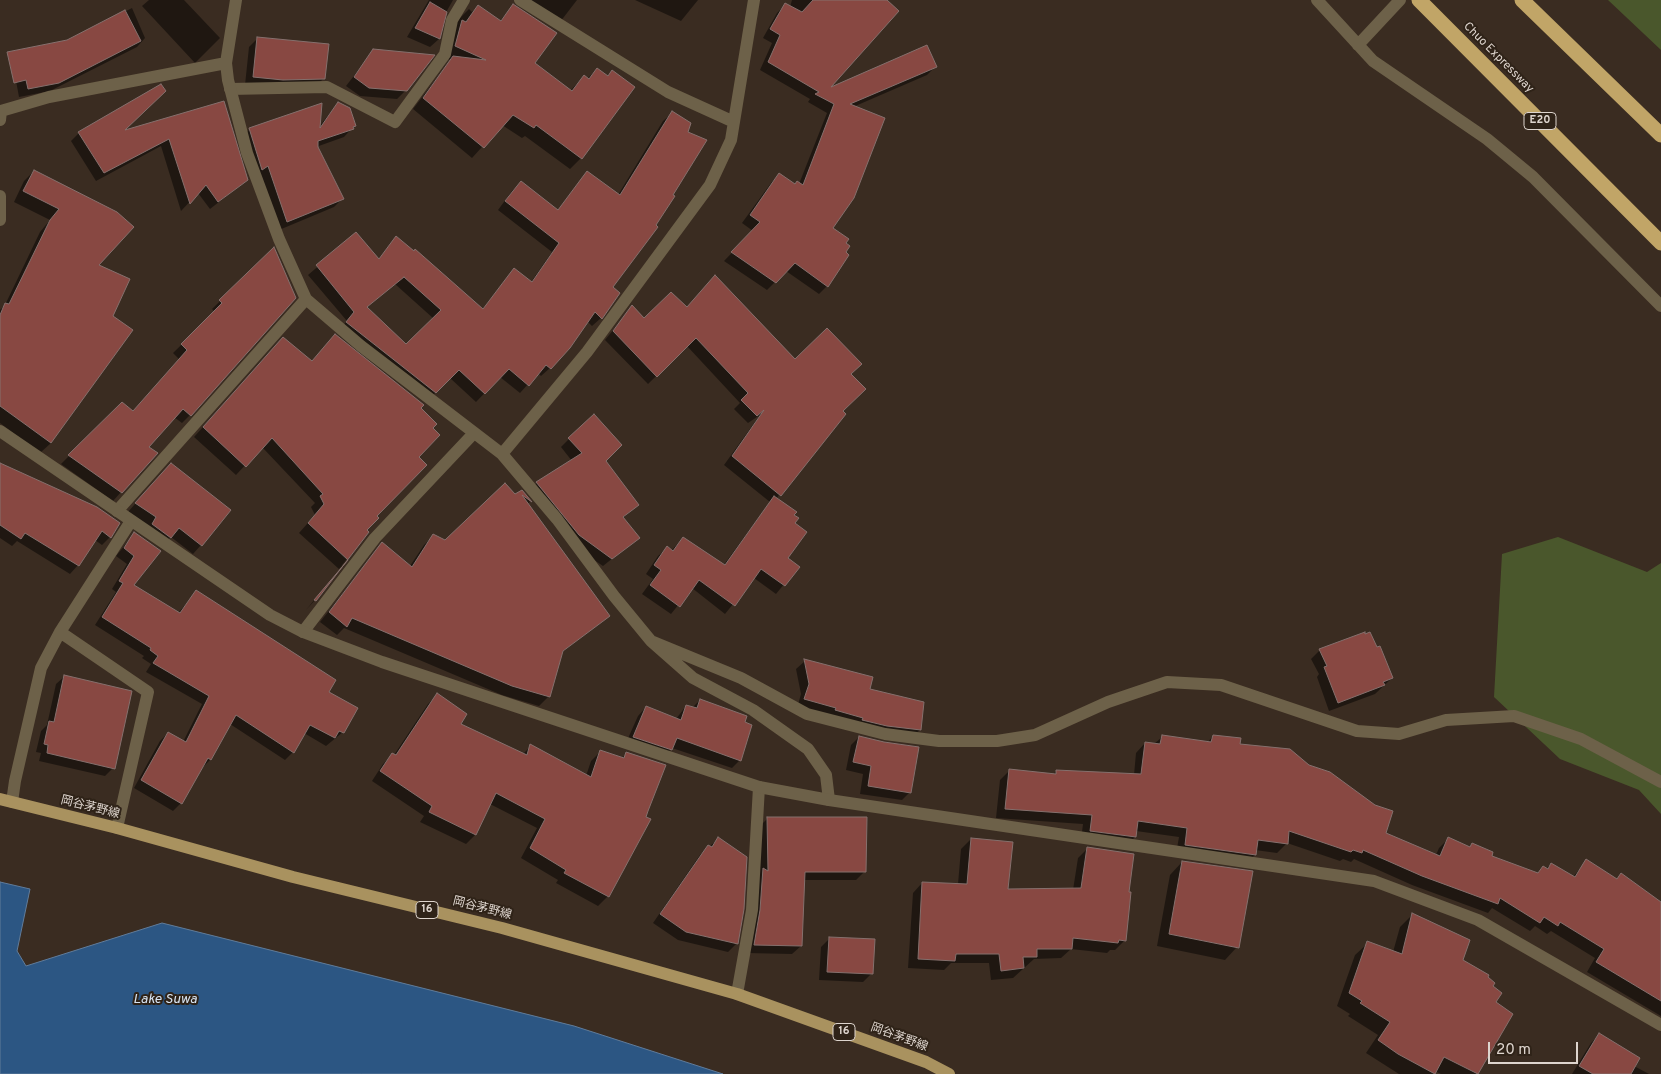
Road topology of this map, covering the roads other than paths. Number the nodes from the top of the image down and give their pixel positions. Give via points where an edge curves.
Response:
1 (236, 0) edge
2 (464, 0) edge
3 (754, 0) edge
4 (1317, 0) edge
5 (1400, 0) edge
6 (1419, 0) edge
7 (1522, 0) edge
8 (524, 1) edge
9 (1362, 40) junction
10 (226, 63) junction
11 (230, 89) junction
12 (0, 120) edge
13 (734, 122) junction
14 (1661, 135) edge
15 (0, 196) edge
16 (0, 220) edge
17 (1661, 243) edge
18 (306, 299) junction
19 (1661, 306) edge
20 (0, 431) edge
21 (474, 433) junction
22 (502, 454) junction
23 (117, 511) junction
24 (131, 521) junction
25 (60, 632) junction
26 (303, 632) junction
27 (651, 641) junction
28 (1661, 782) edge
29 (759, 787) junction
30 (830, 800) junction
31 (6, 801) edge
32 (117, 828) junction
33 (738, 994) junction
34 (1661, 1025) edge
35 (949, 1074) edge

1 - 10 street
2 - 11 street via 452,20 445,54 395,122 328,87
3 - 13 street
4 - 9 street
5 - 9 street
6 - 17 highway, Chuo Expressway / E20
7 - 14 highway
8 - 13 street via 668,92
9 - 19 street via 1373,61 1487,139 1533,177
10 - 11 street
10 - 12 street via 50,97 1,111
11 - 18 street via 279,239
13 - 22 street via 731,140 710,185 587,352
15 - 16 street
18 - 21 street
18 - 23 street
20 - 23 street
21 - 22 street
21 - 26 street via 376,538
22 - 27 street via 557,519
23 - 24 street
24 - 25 street
24 - 26 street via 270,615
25 - 31 street via 41,668
25 - 32 street via 148,692
26 - 29 street via 382,662
27 - 28 street via 741,678 808,714 885,734 939,741 997,741 1035,735 1108,702 1167,682 1221,685 1357,731 1399,734 1446,720 1514,716 1581,739
27 - 30 street via 694,678 753,710 808,749 826,775
29 - 30 street
29 - 33 street via 752,910
30 - 34 street via 1374,881 1478,920
31 - 32 main road, 岡谷茅野線 / 16
32 - 33 main road, 岡谷茅野線 / 16 via 502,928
33 - 35 main road, 岡谷茅野線 / 16 via 926,1062

